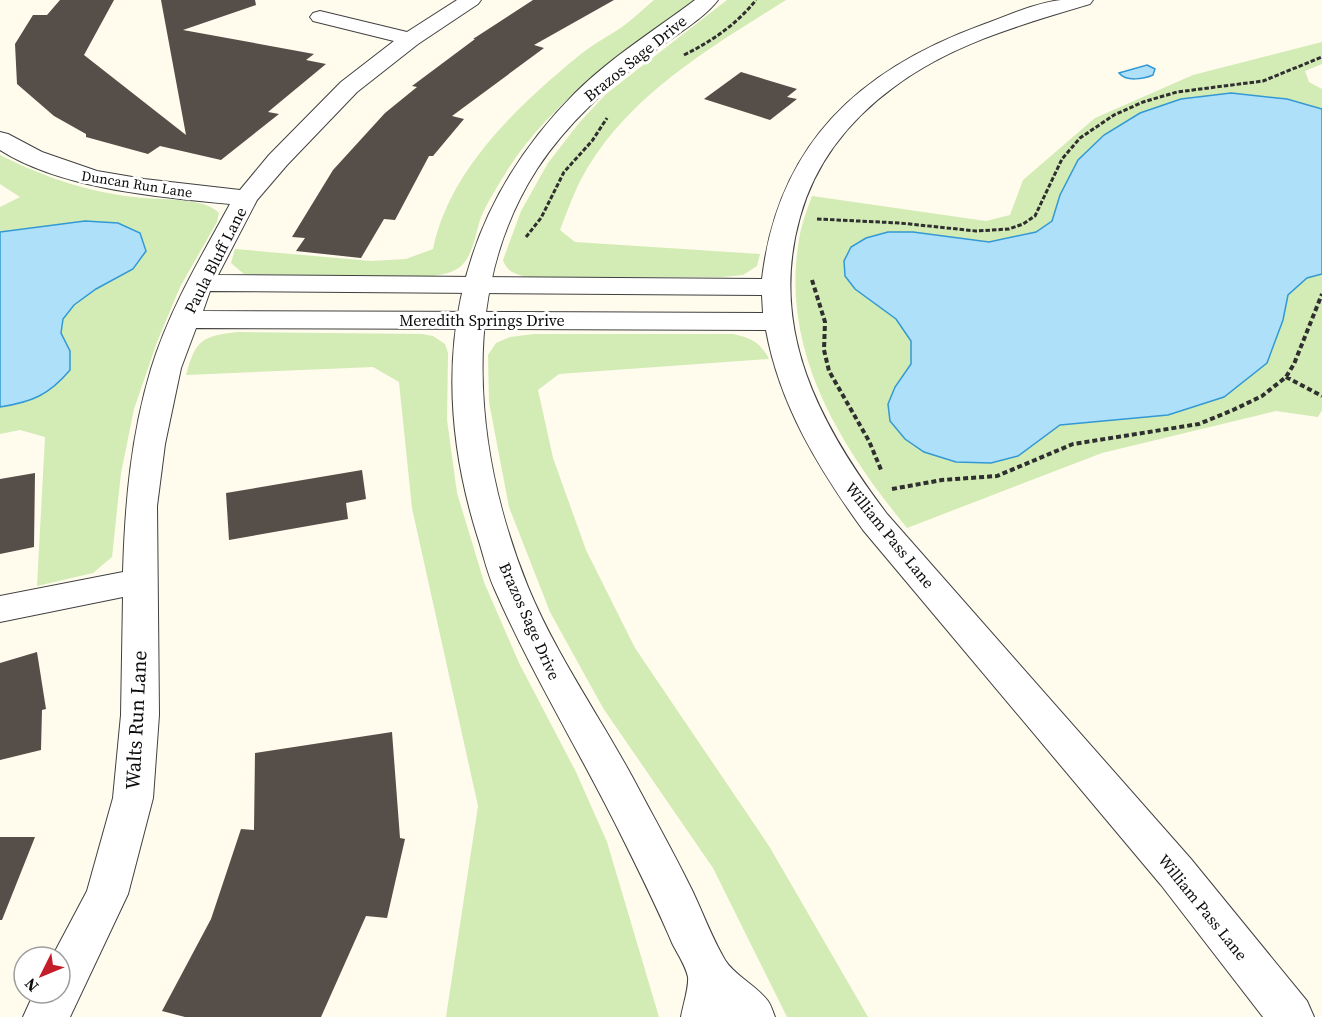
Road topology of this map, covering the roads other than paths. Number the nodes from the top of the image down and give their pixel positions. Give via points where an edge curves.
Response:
1 (471, 0) edge
2 (708, 0) edge
3 (1083, 0) edge
4 (320, 17) dead end
5 (410, 39) junction
6 (0, 139) edge
7 (246, 198) junction
8 (200, 283) junction
9 (477, 285) junction
10 (776, 287) junction
11 (185, 319) junction
12 (472, 320) junction
13 (779, 322) junction
14 (140, 581) junction
15 (0, 609) edge
16 (72, 964) edge
17 (707, 997) edge
18 (752, 1017) edge
19 (1291, 1017) edge

1 - 5 street, Paula Bluff Lane
2 - 9 street, Brazos Sage Drive via 618,68 554,130 525,169 502,210
3 - 10 street, William Pass Lane via 996,27 936,52 886,81 853,108 828,135 788,207 779,245
4 - 5 street
5 - 7 street, Paula Bluff Lane via 342,94
6 - 7 street, Duncan Run Lane via 11,149 75,174 109,182
7 - 8 street, Paula Bluff Lane
8 - 9 street, Meredith Springs Drive
8 - 11 street, Paula Bluff Lane
9 - 10 street, Meredith Springs Drive
9 - 12 street, Brazos Sage Drive
10 - 13 street, William Pass Lane
11 - 12 street, Meredith Springs Drive
11 - 14 street, Paula Bluff Lane via 166,368 149,444 141,506
12 - 13 street, Meredith Springs Drive
12 - 17 street, Brazos Sage Drive via 465,373 470,434 483,500 512,587 557,682 671,891
13 - 19 street, William Pass Lane via 785,354 805,406 835,466 858,499 1176,872
14 - 15 street
14 - 16 street, Walts Run Lane via 140,715 133,798 107,894
17 - 18 street, Brazos Sage Drive

